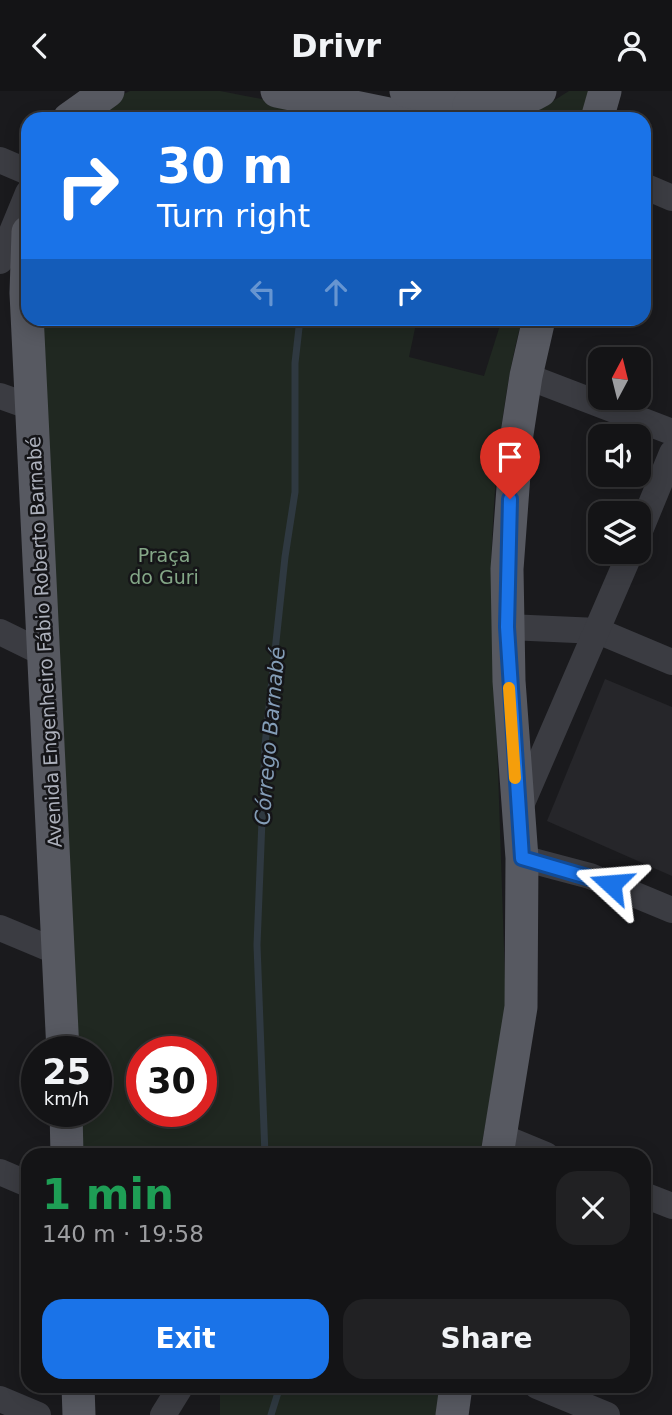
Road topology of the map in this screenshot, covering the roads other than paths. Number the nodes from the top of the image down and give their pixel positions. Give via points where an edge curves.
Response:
1 (61, 91) edge
2 (108, 91) edge
3 (277, 91) edge
4 (406, 91) edge
5 (540, 91) edge
6 (605, 91) edge
7 (467, 105) junction
8 (55, 112) edge
9 (79, 112) edge
10 (378, 112) edge
11 (482, 112) edge
12 (599, 112) edge
13 (0, 160) edge
14 (21, 169) edge
15 (651, 189) edge
16 (672, 198) edge
17 (21, 210) edge
18 (0, 261) edge
19 (27, 326) edge
20 (537, 326) edge
21 (526, 376) junction
22 (0, 396) edge
23 (31, 407) junction
24 (672, 432) edge
25 (672, 453) edge
26 (651, 504) edge
27 (626, 564) edge
28 (507, 627) junction
29 (598, 631) junction
30 (0, 632) edge
31 (45, 654) junction
32 (672, 662) edge
33 (517, 814) junction
34 (522, 858) junction
35 (672, 910) edge
36 (0, 928) edge
37 (60, 953) junction
38 (63, 1036) edge
39 (66, 1127) edge
40 (498, 1146) edge
41 (67, 1148) edge
42 (0, 1172) edge
43 (21, 1181) edge
44 (651, 1198) edge
45 (672, 1206) edge
46 (78, 1393) edge
47 (177, 1393) edge
48 (456, 1393) edge
49 (554, 1393) edge
50 (0, 1399) edge
51 (38, 1415) edge
52 (79, 1415) edge
53 (163, 1415) edge
54 (452, 1415) edge
55 (607, 1415) edge

1 - 8 main road
2 - 9 main road
3 - 10 main road
4 - 7 main road
5 - 7 main road via 503,104
6 - 12 main road
7 - 11 main road
13 - 14 street
15 - 16 street
17 - 18 street
19 - 23 main road, Avenida Engenheiro Fábio Roberto Barnabé
20 - 21 main road
21 - 24 street
21 - 28 main road via 510,499
22 - 23 street
23 - 31 main road, Avenida Engenheiro Fábio Roberto Barnabé
25 - 26 street
27 - 29 street
28 - 29 street
28 - 33 main road
29 - 32 street
29 - 33 street
30 - 31 street
31 - 37 main road, Avenida Engenheiro Fábio Roberto Barnabé
33 - 34 main road
34 - 35 street via 590,876
34 - 40 main road via 521,1007
36 - 37 street
37 - 38 main road, Avenida Engenheiro Fábio Roberto Barnabé
39 - 41 main road
42 - 43 street
44 - 45 street
46 - 52 main road
47 - 53 street
48 - 54 main road
49 - 55 street
50 - 51 street

